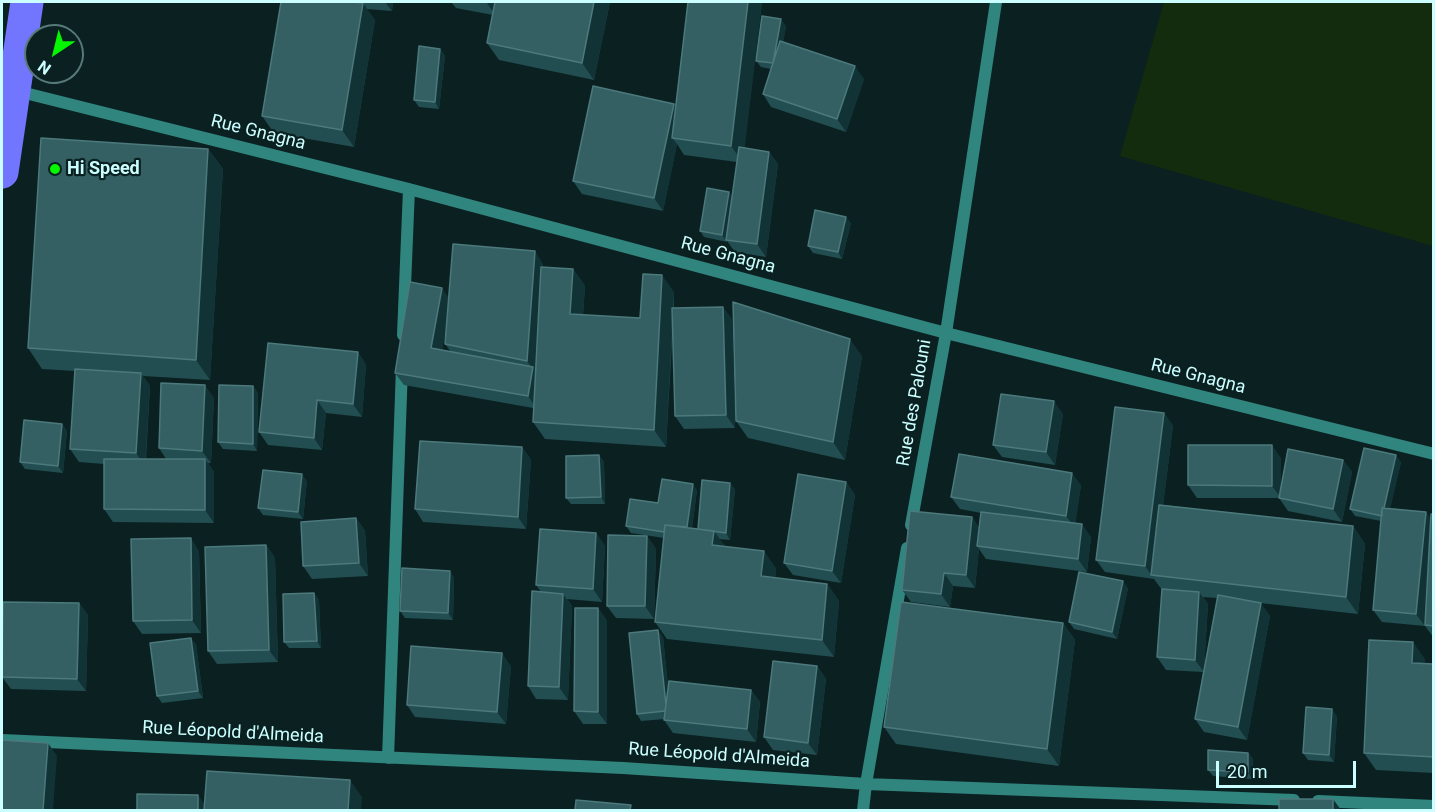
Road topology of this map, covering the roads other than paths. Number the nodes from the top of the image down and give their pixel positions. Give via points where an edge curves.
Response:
1 (27, 2) edge
2 (996, 2) edge
3 (14, 91) junction
4 (2, 172) edge
5 (409, 189) junction
6 (946, 333) junction
7 (1434, 454) edge
8 (2, 740) edge
9 (388, 758) junction
10 (866, 784) junction
11 (1434, 806) edge
12 (863, 810) edge

1 - 3 highway
2 - 6 street, Rue des Palouni
3 - 4 highway
3 - 5 street, Rue Gnagna
5 - 6 street, Rue Gnagna
5 - 9 street
6 - 7 street, Rue Gnagna
6 - 10 street, Rue des Palouni
8 - 9 street, Rue Léopold d'Almeida
9 - 10 street, Rue Léopold d'Almeida
10 - 11 street, Rue Léopold d'Almeida
10 - 12 street, Rue des Palouni

